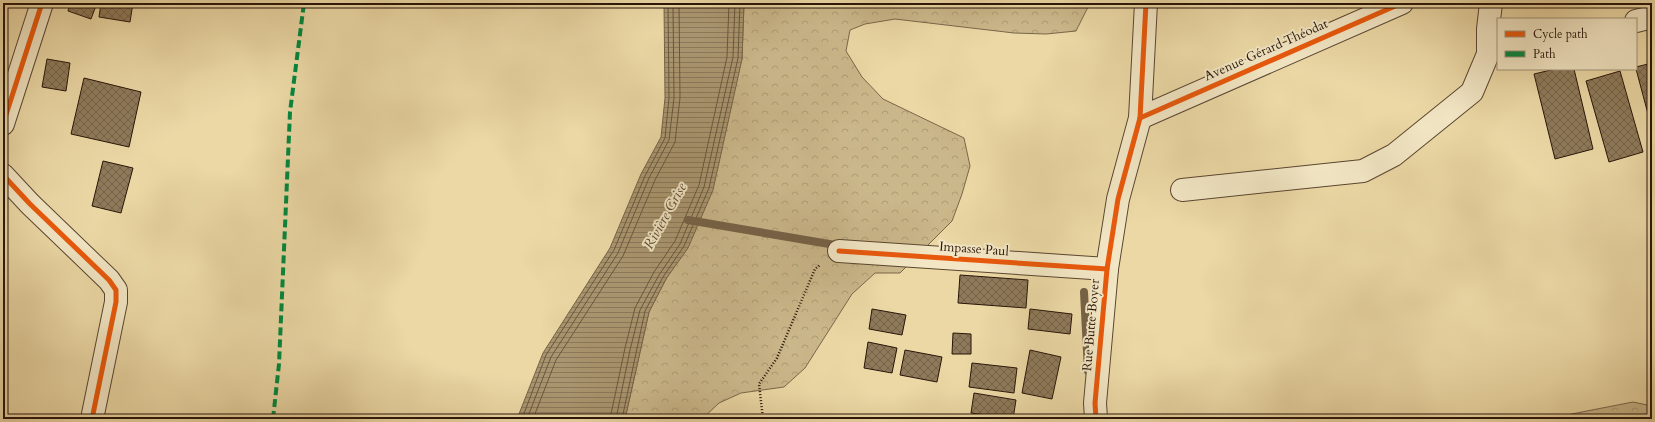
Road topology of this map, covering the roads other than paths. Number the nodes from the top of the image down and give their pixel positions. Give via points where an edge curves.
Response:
1 (42, 3) edge
2 (1146, 3) edge
3 (1402, 3) edge
4 (1491, 3) edge
5 (1652, 17) edge
6 (1637, 21) edge
7 (1493, 53) edge
8 (1140, 118) junction
9 (3, 124) edge
10 (3, 175) edge
11 (1182, 190) dead end
12 (838, 251) road end
13 (1107, 269) junction
14 (92, 419) edge
15 (1096, 419) edge

1 - 9 street
2 - 8 street, Rue Butte Boyer
3 - 8 street, Avenue Gérard Théodat
4 - 7 street via 1488,29
5 - 6 street
7 - 11 street via 1472,92 1394,155 1363,171
8 - 13 street, Rue Butte Boyer via 1118,199
10 - 14 street via 109,280 116,290 116,302
12 - 13 street, Impasse Paul
13 - 15 street, Rue Butte Boyer via 1095,403

